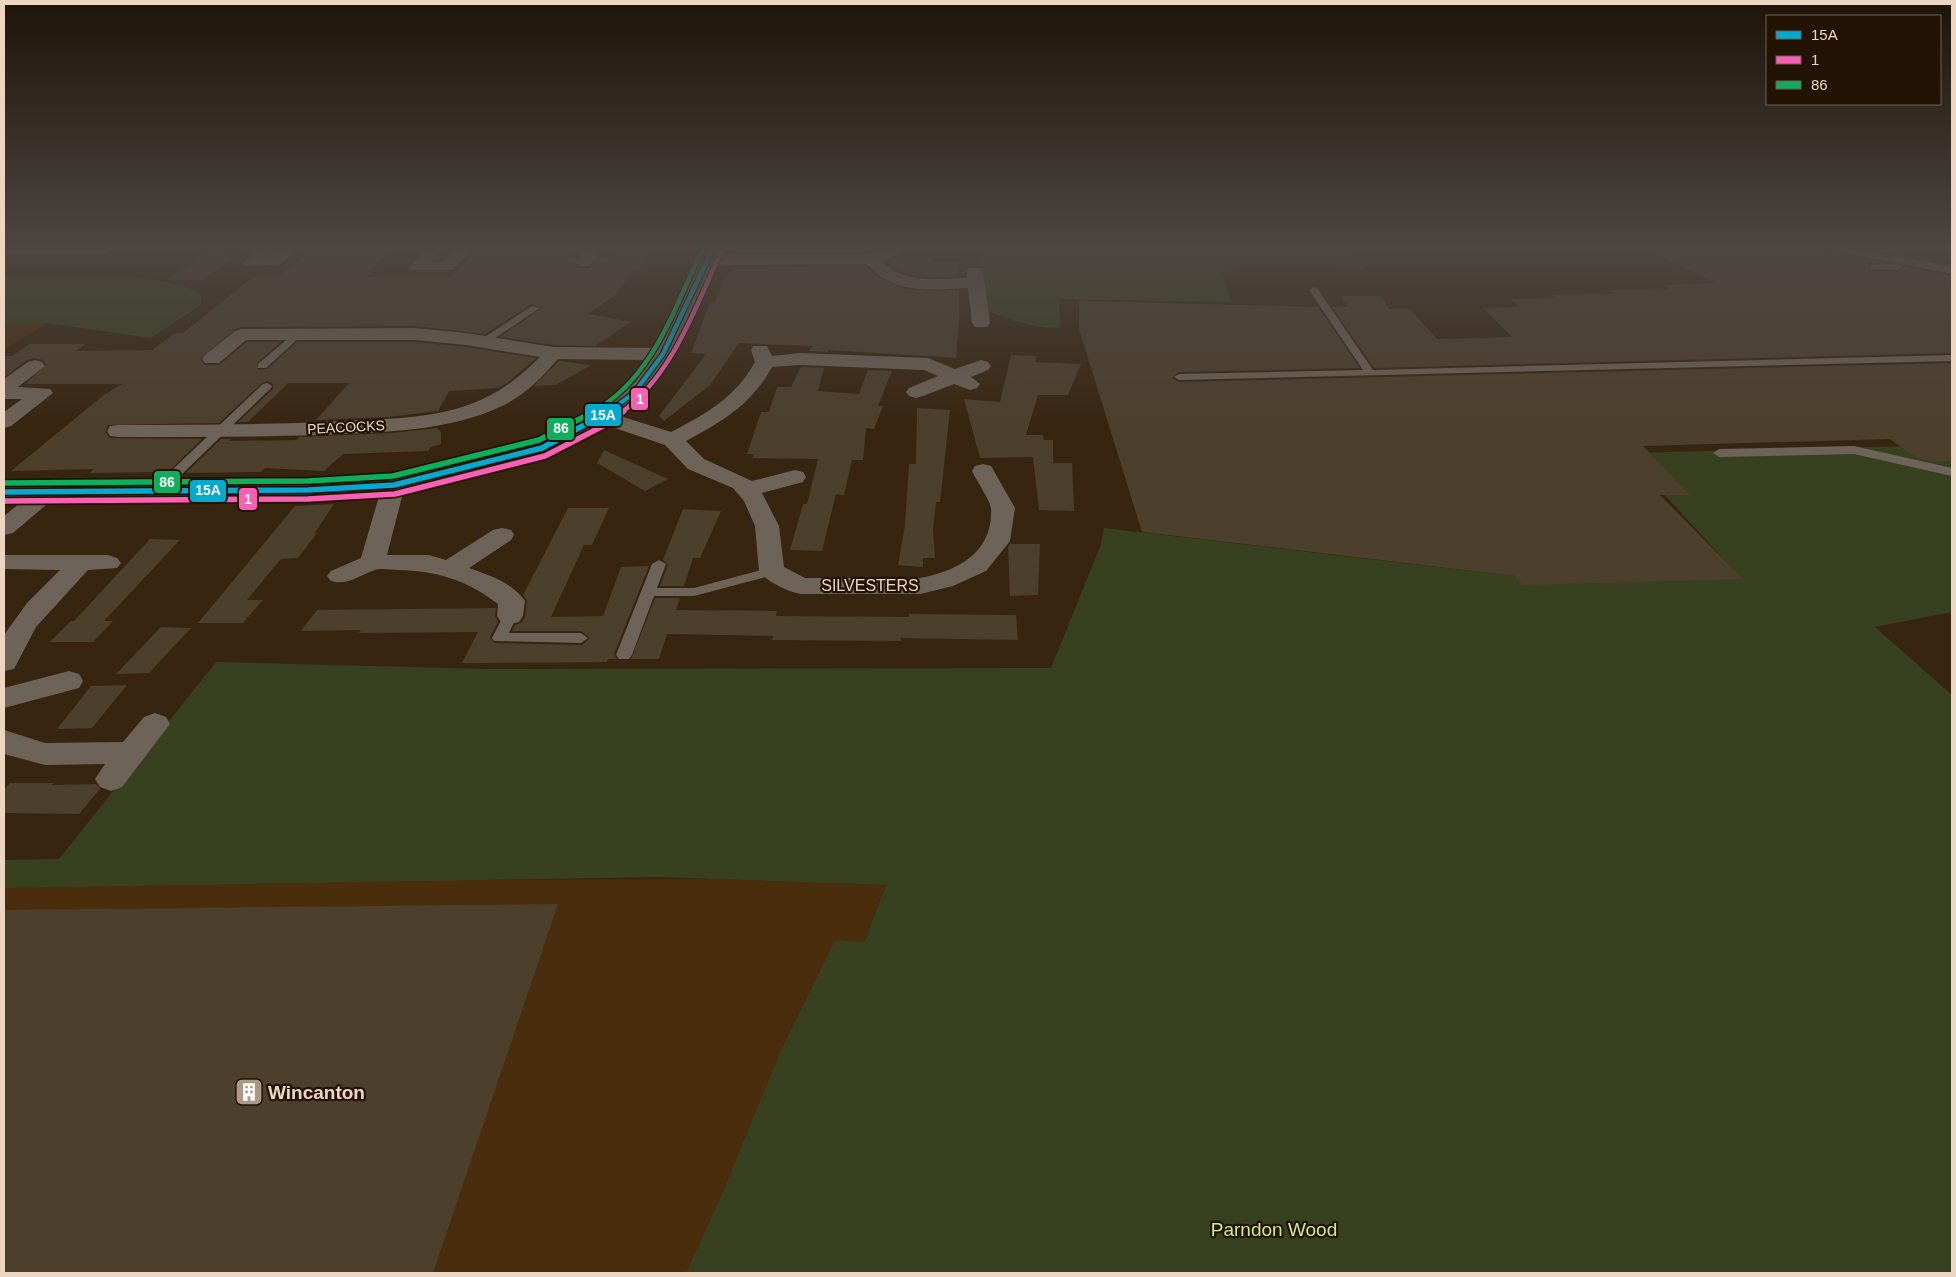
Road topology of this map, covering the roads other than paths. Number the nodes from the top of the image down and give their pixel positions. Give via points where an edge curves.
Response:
1 (535, 308) dead end
2 (685, 308) edge
3 (978, 308) edge
4 (1326, 308) edge
5 (981, 323) dead end
6 (297, 334) junction
7 (482, 342) junction
8 (553, 353) junction
9 (663, 354) junction
10 (1952, 358) edge
11 (212, 359) dead end
12 (35, 366) dead end
13 (262, 366) dead end
14 (981, 366) dead end
15 (1370, 373) junction
16 (1179, 377) dead end
17 (962, 380) junction
18 (267, 386) dead end
19 (4, 388) edge
20 (916, 392) dead end
21 (4, 393) edge
22 (601, 417) junction
23 (4, 422) edge
24 (221, 430) junction
25 (118, 431) dead end
26 (673, 440) junction
27 (1719, 454) dead end
28 (983, 471) dead end
29 (1952, 472) edge
30 (175, 474) dead end
31 (795, 477) dead end
32 (394, 485) junction
33 (746, 490) junction
34 (48, 491) junction
35 (4, 492) edge
36 (4, 528) edge
37 (502, 535) dead end
38 (4, 562) edge
39 (372, 562) junction
40 (81, 563) junction
41 (108, 563) dead end
42 (659, 564) dead end
43 (449, 570) junction
44 (772, 571) junction
45 (340, 576) dead end
46 (648, 592) junction
47 (510, 616) joint
48 (581, 638) dead end
49 (624, 655) dead end
50 (4, 662) edge
51 (69, 681) dead end
52 (4, 698) edge
53 (155, 724) dead end
54 (4, 741) edge
55 (130, 753) junction
56 (111, 779) dead end

1 - 7 lane
2 - 9 street
3 - 5 street
4 - 15 lane
6 - 7 street via 415,334
6 - 11 street via 241,335
6 - 13 lane
7 - 8 street
8 - 9 street
8 - 24 street, PEACOCKS via 528,382 494,401 445,418 388,425
9 - 22 street via 634,393
10 - 15 lane
12 - 19 street
14 - 17 street
15 - 16 lane
17 - 20 street
17 - 26 street via 928,364 762,356 755,382 740,400 712,420
18 - 24 lane
21 - 23 street via 43,393
22 - 26 street
22 - 32 street via 542,448
24 - 25 street, PEACOCKS
24 - 30 lane
26 - 33 street via 696,464 741,483
27 - 29 lane via 1854,450
28 - 44 street, SILVESTERS via 1003,508 998,542 977,566 944,581 920,586 800,586
31 - 33 street
32 - 34 street via 308,490
32 - 39 street
33 - 44 street via 755,499 767,526
34 - 35 street
34 - 36 street
37 - 43 street
38 - 40 street
39 - 43 street via 429,562
39 - 45 street
40 - 41 street
40 - 50 street via 43,602 10,645
42 - 46 lane
43 - 47 street via 486,582 512,602
44 - 46 lane via 694,592
46 - 49 lane
47 - 48 lane via 498,638
51 - 52 street
53 - 55 street
54 - 55 street via 45,754
55 - 56 street

